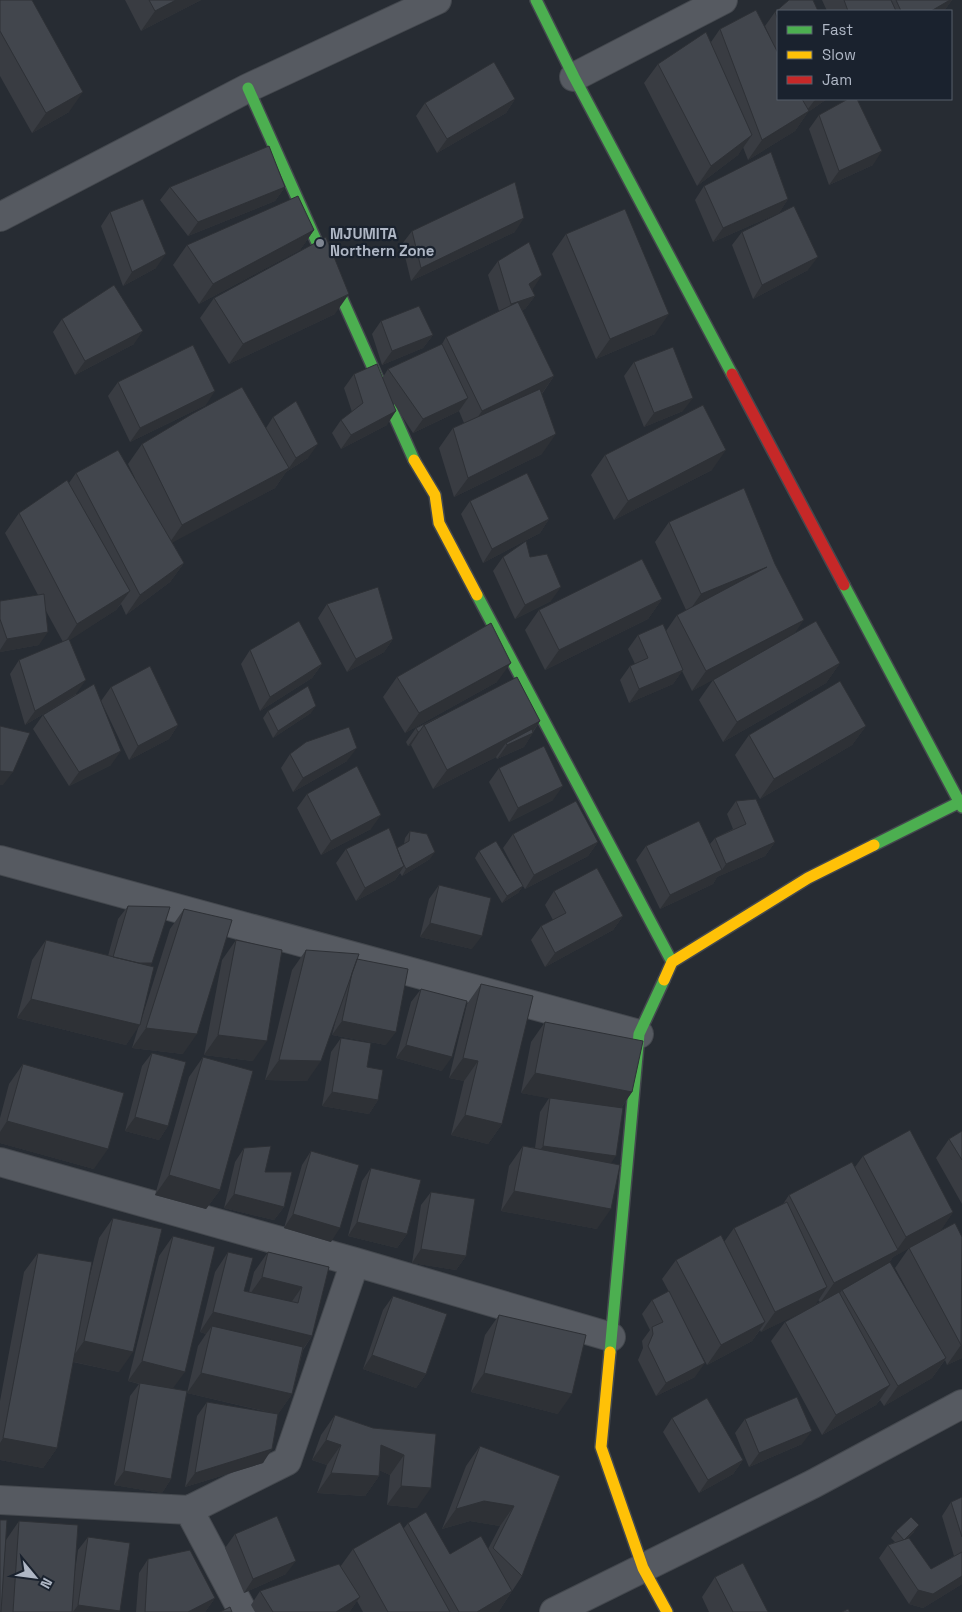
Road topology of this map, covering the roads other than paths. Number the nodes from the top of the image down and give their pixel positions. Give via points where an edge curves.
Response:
1 (437, 0) edge
2 (536, 0) edge
3 (723, 0) edge
4 (574, 77) junction
5 (248, 88) junction
6 (0, 217) edge
7 (961, 804) edge
8 (0, 860) edge
9 (672, 962) junction
10 (639, 1034) junction
11 (0, 1162) edge
12 (355, 1262) junction
13 (611, 1337) junction
14 (962, 1404) edge
15 (0, 1500) edge
16 (189, 1510) junction
17 (643, 1568) junction
18 (243, 1612) edge
19 (554, 1612) edge
20 (667, 1612) edge

1 - 5 street
2 - 4 street
3 - 4 street
4 - 7 street
5 - 6 street
5 - 9 street via 409,452 435,495 439,523
7 - 9 street via 808,878
8 - 10 street
9 - 10 street
10 - 13 street
11 - 12 street
12 - 13 street
12 - 16 street via 287,1461
13 - 17 street via 601,1447
14 - 17 street via 813,1484
15 - 16 street
16 - 18 street
17 - 19 street
17 - 20 street

